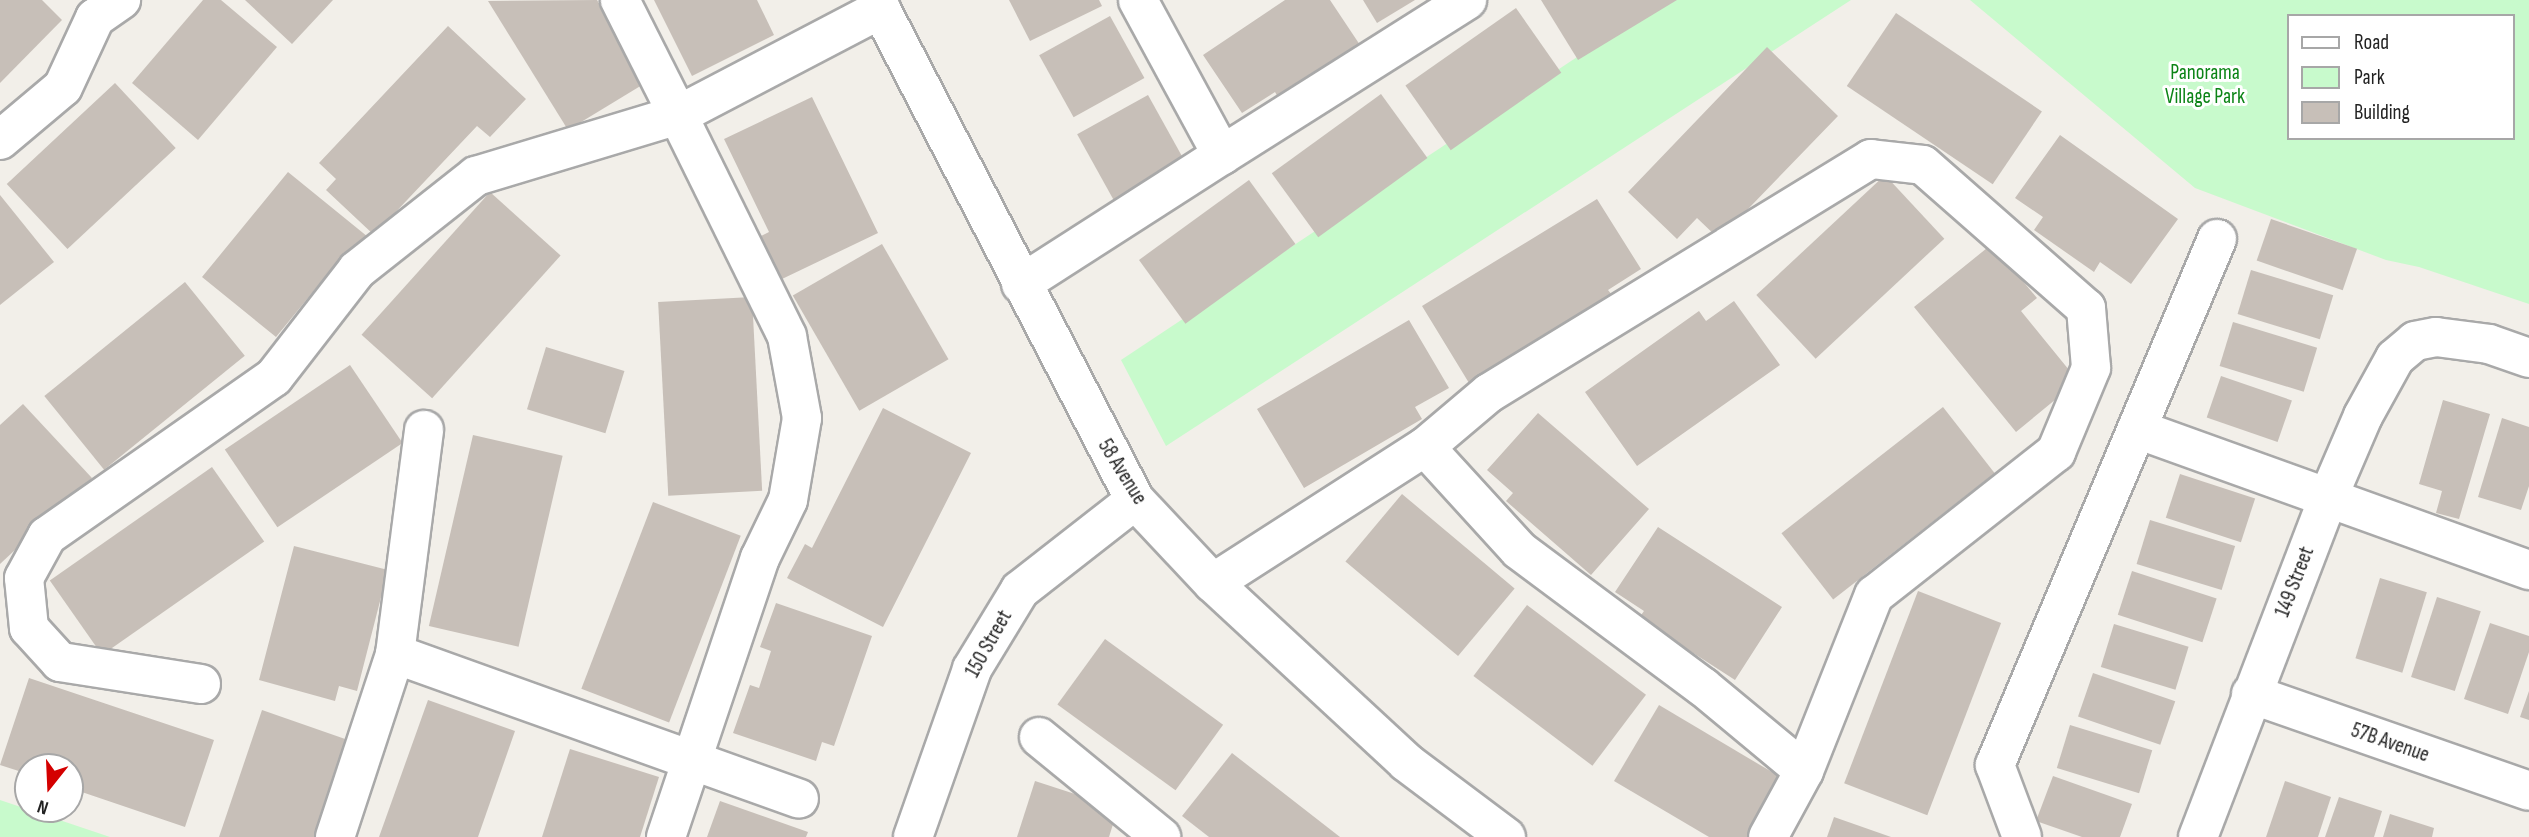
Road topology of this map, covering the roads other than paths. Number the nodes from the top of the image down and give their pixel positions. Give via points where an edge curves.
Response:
1 (121, 0) edge
2 (620, 0) edge
3 (1138, 0) edge
4 (1467, 0) edge
5 (879, 4) edge
6 (678, 115) junction
7 (0, 140) edge
8 (1222, 155) junction
9 (2217, 239) dead end
10 (1021, 284) junction
11 (2529, 358) edge
12 (2137, 429) junction
13 (424, 430) dead end
14 (1425, 447) junction
15 (2329, 495) junction
16 (1135, 500) junction
17 (2529, 570) edge
18 (1213, 583) junction
19 (395, 654) junction
20 (201, 684) dead end
21 (2251, 694) junction
22 (1039, 737) dead end
23 (690, 762) junction
24 (1804, 771) junction
25 (2529, 792) edge
26 (799, 799) dead end
27 (335, 837) edge
28 (666, 837) edge
29 (913, 837) edge
30 (1161, 837) edge
31 (1506, 837) edge
32 (1768, 837) edge
33 (2022, 837) edge
34 (2198, 837) edge

1 - 7 street via 95,18 63,87
2 - 6 street
3 - 8 street
4 - 8 street
5 - 6 street
5 - 10 street, 58 Avenue
6 - 20 street via 476,176 357,270 274,377 47,536 24,578 29,628 60,662
6 - 23 street via 787,336 803,418 788,500 760,558
8 - 10 street
9 - 12 street
10 - 16 street, 58 Avenue
11 - 15 street, 149 Street via 2459,338 2415,341 2395,358 2363,416
12 - 15 street
12 - 33 street via 1995,765
13 - 19 street
14 - 18 street
14 - 24 street via 1519,550 1703,687
14 - 24 street via 1489,393 1871,159 1923,165 2086,308 2091,368 2056,452 1874,595
15 - 17 street
15 - 21 street, 149 Street
16 - 18 street, 58 Avenue
16 - 29 street, 150 Street via 1020,590 972,669
18 - 31 street, 58 Avenue via 1406,762
19 - 23 street
19 - 27 street
21 - 25 street, 57B Avenue
21 - 34 street, 149 Street
22 - 30 street
23 - 26 street
23 - 28 street
24 - 32 street

